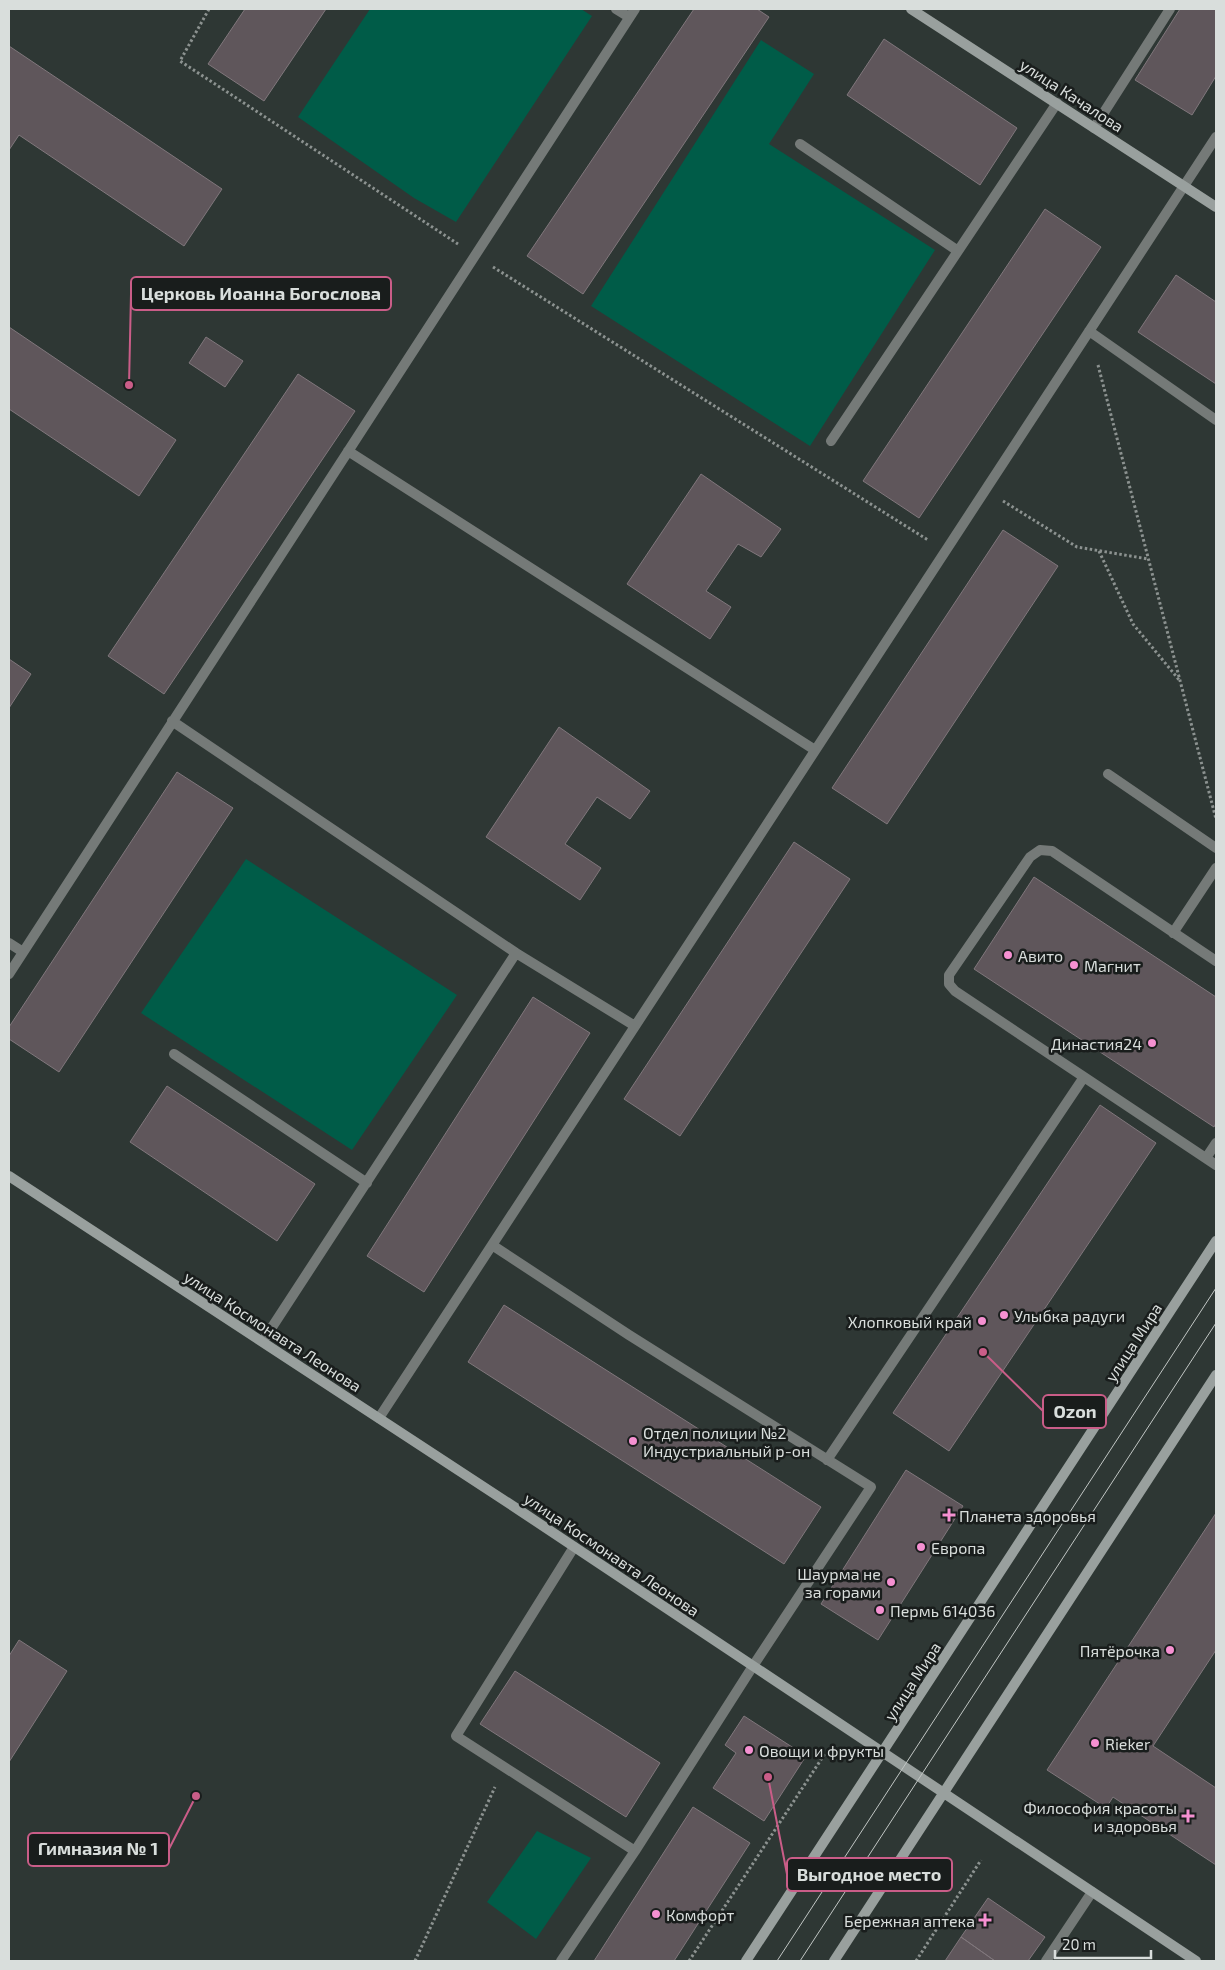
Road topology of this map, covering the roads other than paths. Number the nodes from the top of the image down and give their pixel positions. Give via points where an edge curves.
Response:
1 (616, 9) edge
2 (911, 9) edge
3 (1170, 9) edge
4 (632, 13) edge
5 (1057, 103) junction
6 (1094, 128) junction
7 (1216, 136) edge
8 (800, 144) dead end
9 (1183, 186) junction
10 (1216, 207) edge
11 (958, 251) junction
12 (1089, 330) junction
13 (1216, 420) edge
14 (831, 442) dead end
15 (348, 451) junction
16 (172, 721) junction
17 (815, 750) junction
18 (1108, 774) dead end
19 (1216, 848) edge
20 (1216, 868) edge
21 (1173, 932) junction
22 (9, 943) edge
23 (23, 952) junction
24 (516, 953) junction
25 (1216, 962) edge
26 (9, 974) edge
27 (635, 1026) junction
28 (174, 1054) dead end
29 (1084, 1077) junction
30 (1216, 1143) edge
31 (1206, 1158) junction
32 (1216, 1165) edge
33 (9, 1176) edge
34 (367, 1183) junction
35 (1216, 1241) edge
36 (492, 1245) junction
37 (263, 1341) junction
38 (1216, 1375) edge
39 (380, 1418) junction
40 (827, 1460) junction
41 (574, 1547) junction
42 (753, 1666) junction
43 (882, 1753) junction
44 (943, 1794) junction
45 (635, 1851) junction
46 (1092, 1892) junction
47 (561, 1961) edge
48 (746, 1961) edge
49 (834, 1961) edge
50 (1046, 1961) edge
51 (1196, 1961) edge

1 - 4 lane
2 - 5 main road, улица Качалова
3 - 6 lane
4 - 15 lane
5 - 6 main road, улица Качалова
5 - 11 lane
6 - 9 main road, улица Качалова
7 - 9 lane
8 - 11 lane
9 - 10 main road, улица Качалова
9 - 12 lane
11 - 14 lane
12 - 13 lane
12 - 17 lane
15 - 16 lane
15 - 17 lane
16 - 23 lane
16 - 24 lane
17 - 27 lane
18 - 19 lane
20 - 21 lane
21 - 25 lane
21 - 29 lane via 1052,851 1040,850 1030,857 949,976 949,984 955,991
22 - 23 lane
23 - 26 lane
24 - 27 lane
24 - 34 lane
27 - 36 lane
28 - 34 lane
29 - 31 lane
29 - 40 lane
30 - 31 lane
31 - 32 lane
33 - 37 main road, улица Космонавта Леонова
34 - 37 lane
35 - 43 main road, улица Мира
36 - 39 lane
36 - 40 lane
37 - 39 main road, улица Космонавта Леонова
38 - 44 main road
39 - 41 main road, улица Космонавта Леонова
40 - 42 lane via 871,1487
41 - 42 main road, улица Космонавта Леонова
41 - 45 lane via 456,1736
42 - 43 main road, улица Космонавта Леонова
42 - 45 lane
43 - 44 main road, улица Космонавта Леонова
43 - 48 main road, улица Мира
44 - 46 main road, улица Космонавта Леонова
44 - 49 main road
45 - 47 lane
46 - 50 lane
46 - 51 main road, улица Космонавта Леонова

